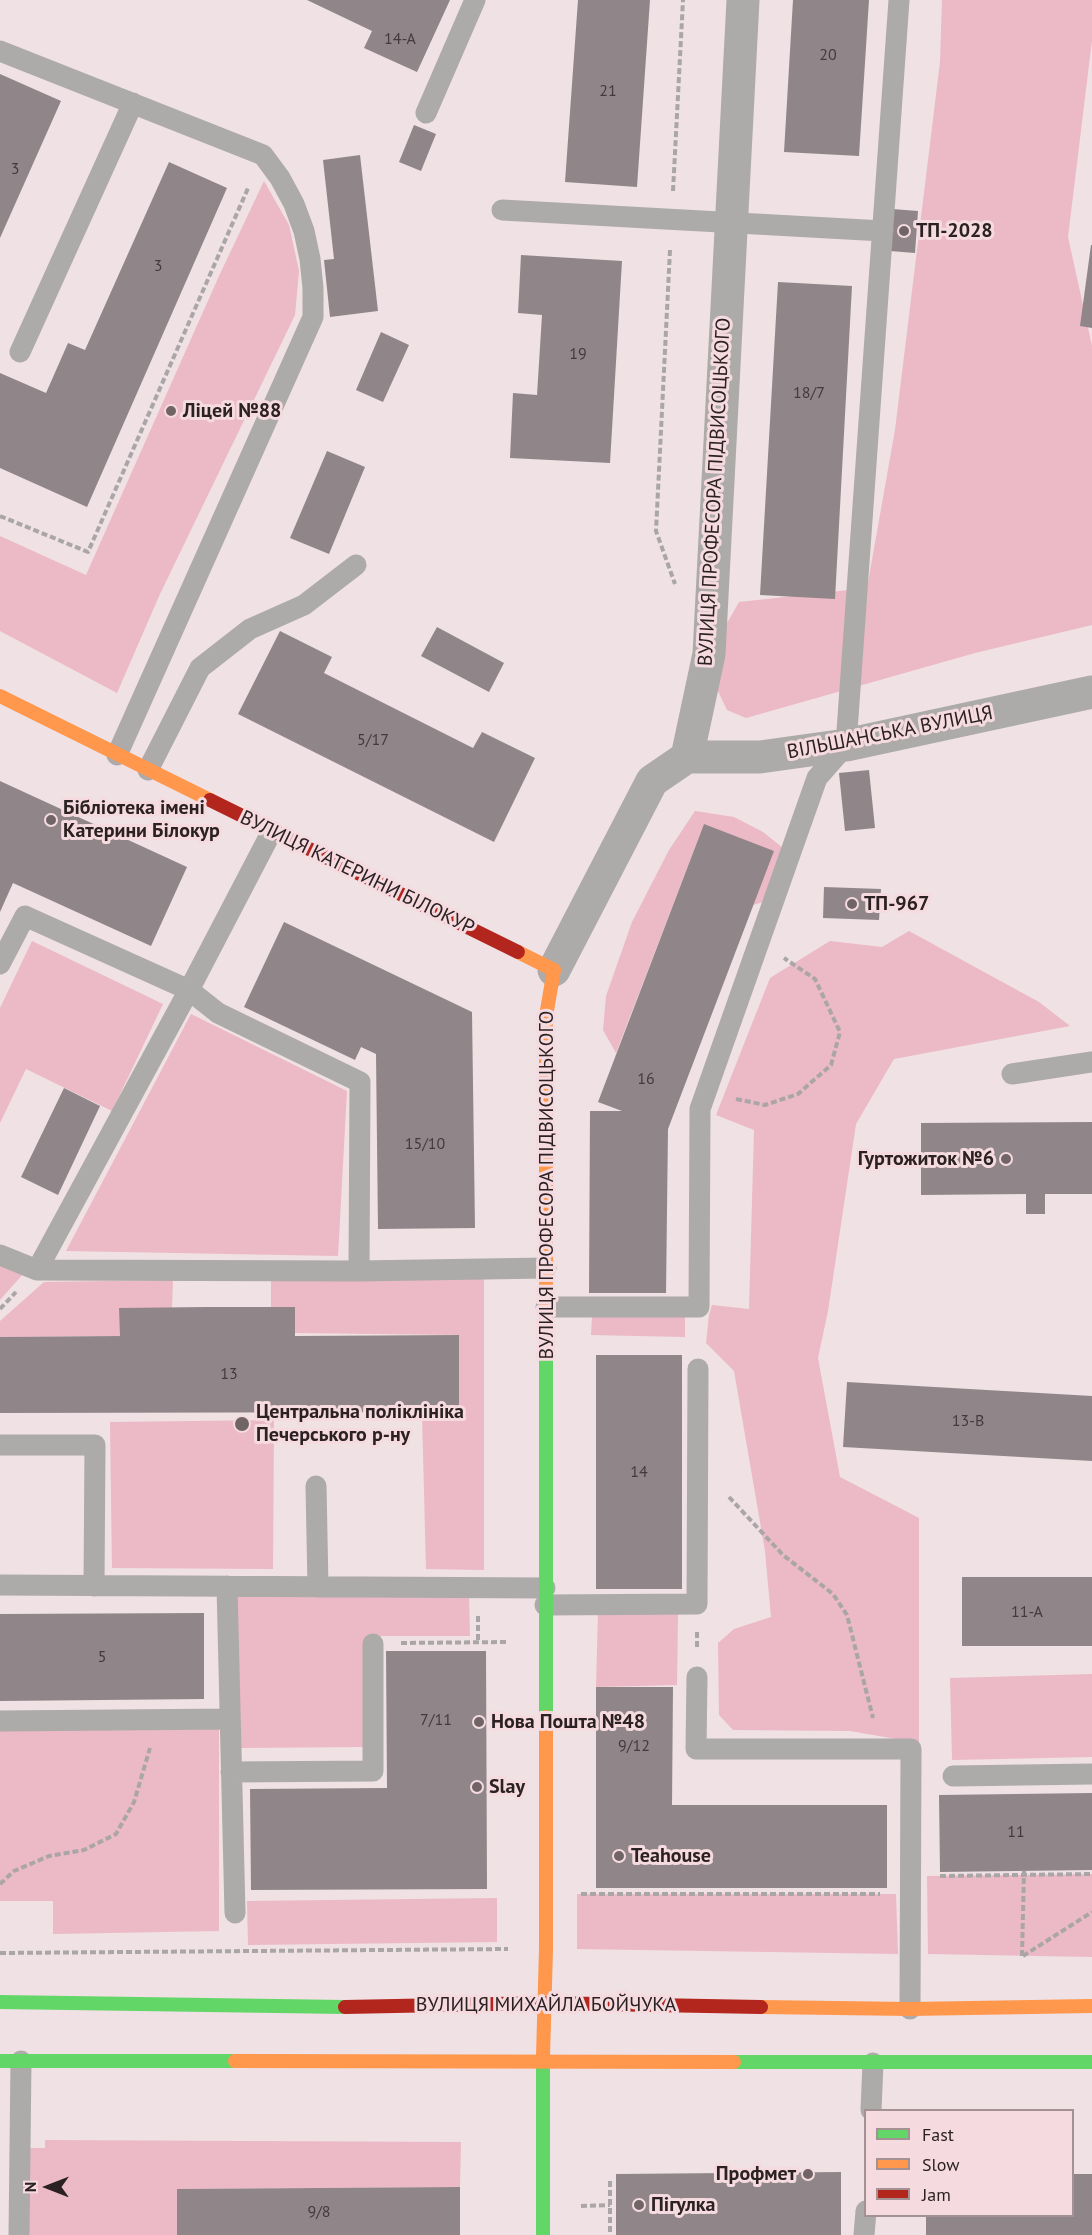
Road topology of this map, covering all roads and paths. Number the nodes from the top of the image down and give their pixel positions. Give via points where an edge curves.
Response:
1 (475, 0) edge
2 (683, 0) edge
3 (743, 0) edge
4 (899, 0) edge
5 (0, 51) edge
6 (133, 103) junction
7 (426, 113) dead end
8 (263, 155) junction
9 (502, 210) dead end
10 (672, 220) junction
11 (730, 223) junction
12 (883, 231) junction
13 (20, 352) dead end
14 (0, 516) edge
15 (356, 565) dead end
16 (679, 594) dead end
17 (1092, 692) edge
18 (0, 696) edge
19 (846, 745) junction
20 (117, 755) junction
21 (687, 757) junction
22 (148, 770) junction
23 (273, 831) junction
24 (760, 941) junction
25 (0, 964) edge
26 (554, 970) junction
27 (189, 990) junction
28 (1092, 1062) edge
29 (1012, 1074) dead end
30 (706, 1092) junction
31 (0, 1255) edge
32 (546, 1268) junction
33 (37, 1270) junction
34 (359, 1271) junction
35 (546, 1307) junction
36 (698, 1369) dead end
37 (0, 1445) edge
38 (698, 1464) junction
39 (316, 1486) dead end
40 (0, 1585) edge
41 (94, 1586) junction
42 (226, 1586) junction
43 (318, 1587) junction
44 (545, 1596) junction
45 (697, 1605) junction
46 (506, 1642) dead end
47 (373, 1644) joint
48 (697, 1677) joint
49 (230, 1719) junction
50 (160, 1720) junction
51 (0, 1721) edge
52 (881, 1749) junction
53 (231, 1772) junction
54 (1092, 1774) edge
55 (953, 1776) dead end
56 (1024, 1873) junction
57 (1092, 1874) edge
58 (938, 1876) dead end
59 (0, 1884) edge
60 (578, 1894) dead end
61 (911, 1894) junction
62 (1092, 1912) edge
63 (235, 1913) dead end
64 (508, 1950) dead end
65 (0, 1953) edge
66 (0, 2002) edge
67 (544, 2003) junction
68 (1092, 2006) edge
69 (910, 2009) junction
70 (11, 2061) edge
71 (543, 2062) junction
72 (1092, 2062) edge
73 (873, 2063) junction
74 (871, 2109) edge
75 (610, 2181) dead end
76 (610, 2205) junction
77 (581, 2206) dead end
78 (866, 2217) edge
79 (19, 2235) edge
80 (543, 2235) edge
81 (610, 2235) edge
82 (864, 2235) edge

1 - 7 lane
2 - 10 path
3 - 11 street, ВУЛИЦЯ ПРОФЕСОРА ПІДВИСОЦЬКОГО
4 - 12 lane
5 - 6 lane
6 - 8 lane
6 - 13 lane
8 - 14 path via 88,552
8 - 20 lane via 280,178 304,231 314,288 313,317
9 - 10 lane
10 - 11 lane
10 - 16 path via 656,531
11 - 12 lane
11 - 21 street, ВУЛИЦЯ ПРОФЕСОРА ПІДВИСОЦЬКОГО via 708,654
12 - 19 lane
15 - 22 lane via 304,605 250,629 200,668
17 - 19 street, ВІЛЬШАНСЬКА ВУЛИЦЯ
18 - 20 main road, ВУЛИЦЯ КАТЕРИНИ БІЛОКУР
19 - 21 street, ВІЛЬШАНСЬКА ВУЛИЦЯ via 760,757
19 - 24 lane via 817,778
20 - 22 main road, ВУЛИЦЯ КАТЕРИНИ БІЛОКУР
21 - 26 street, ВУЛИЦЯ ПРОФЕСОРА ПІДВИСОЦЬКОГО via 652,781
22 - 23 main road, ВУЛИЦЯ КАТЕРИНИ БІЛОКУР
23 - 26 main road, ВУЛИЦЯ КАТЕРИНИ БІЛОКУР
23 - 27 lane
24 - 30 lane
24 - 30 path via 815,979 840,1032 831,1065 798,1094 765,1105
25 - 27 lane via 25,916
26 - 32 main road, ВУЛИЦЯ ПРОФЕСОРА ПІДВИСОЦЬКОГО via 546,1016
27 - 33 lane
27 - 34 lane via 218,1013 360,1082
28 - 29 lane
30 - 35 lane via 700,1109 699,1307
31 - 33 lane
32 - 34 lane
32 - 35 main road, ВУЛИЦЯ ПРОФЕСОРА ПІДВИСОЦЬКОГО
33 - 34 lane
35 - 44 main road, ВУЛИЦЯ ПРОФЕСОРА ПІДВИСОЦЬКОГО
36 - 38 lane
37 - 41 lane via 95,1445
38 - 45 lane
38 - 52 path via 783,1555 833,1594 847,1615
39 - 43 lane
40 - 41 lane
41 - 42 lane
42 - 43 lane
42 - 49 lane
43 - 44 lane
44 - 45 lane
44 - 67 main road, ВУЛИЦЯ ПРОФЕСОРА ПІДВИСОЦЬКОГО
45 - 48 path
46 - 47 path
47 - 53 lane via 373,1771
48 - 52 lane via 696,1749
49 - 50 lane
49 - 53 lane
50 - 51 lane
50 - 59 path via 134,1802 116,1834 84,1850 50,1856 14,1871
52 - 61 lane via 911,1749
53 - 63 lane
54 - 55 lane
56 - 57 path
56 - 58 path
56 - 62 path via 1022,1956
60 - 61 path
61 - 69 lane
64 - 65 path
66 - 67 main road, ВУЛИЦЯ МИХАЙЛА БОЙЧУКА via 304,2008
67 - 69 main road, ВУЛИЦЯ МИХАЙЛА БОЙЧУКА
67 - 71 main road, ВУЛИЦЯ ПРОФЕСОРА ПІДВИСОЦЬКОГО
68 - 69 main road, ВУЛИЦЯ МИХАЙЛА БОЙЧУКА
70 - 71 main road
70 - 79 lane
71 - 73 main road
71 - 80 main road, ВУЛИЦЯ ПРОФЕСОРА ПІДВИСОЦЬКОГО
72 - 73 main road
73 - 74 lane
75 - 76 path
76 - 77 path
76 - 81 path
78 - 82 lane

